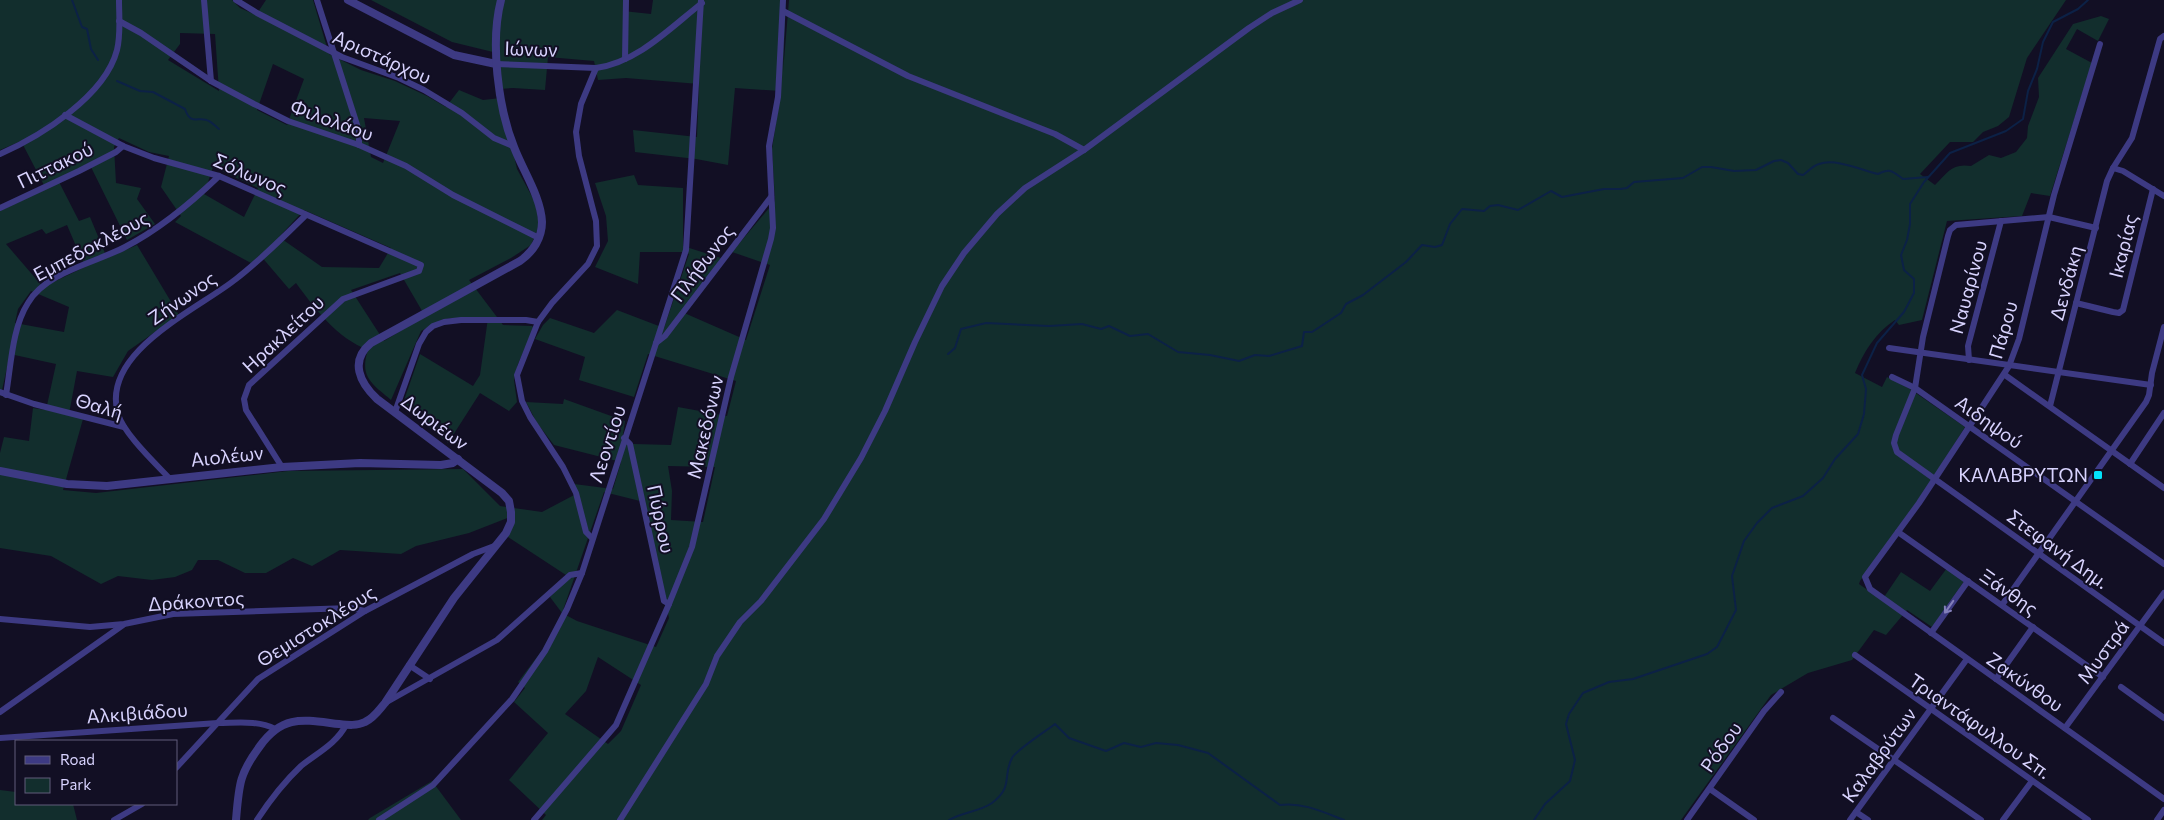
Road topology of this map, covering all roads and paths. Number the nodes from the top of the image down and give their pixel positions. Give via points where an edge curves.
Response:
1 (119, 0) edge
2 (204, 0) edge
3 (236, 0) edge
4 (317, 0) edge
5 (348, 0) edge
6 (501, 0) edge
7 (626, 0) edge
8 (784, 0) edge
9 (1300, 0) edge
10 (703, 1) edge
11 (783, 11) junction
12 (119, 21) junction
13 (2162, 37) edge
14 (2100, 44) dead end
15 (333, 52) junction
16 (625, 59) junction
17 (496, 64) junction
18 (596, 68) junction
19 (211, 81) junction
20 (64, 115) junction
21 (359, 145) junction
22 (122, 146) junction
23 (513, 146) junction
24 (1084, 150) junction
25 (0, 154) edge
26 (2113, 168) junction
27 (219, 176) junction
28 (2152, 189) junction
29 (2164, 196) edge
30 (771, 197) junction
31 (0, 208) edge
32 (306, 215) junction
33 (2049, 217) junction
34 (2001, 221) junction
35 (2096, 228) junction
36 (539, 238) junction
37 (421, 267) joint
38 (2076, 303) junction
39 (538, 322) junction
40 (2164, 327) edge
41 (655, 344) junction
42 (1889, 348) dead end
43 (1919, 354) junction
44 (1968, 360) junction
45 (2009, 366) junction
46 (2058, 373) junction
47 (2005, 374) junction
48 (1892, 377) dead end
49 (2151, 385) junction
50 (1915, 388) junction
51 (3, 394) edge
52 (2050, 406) junction
53 (395, 412) junction
54 (2164, 413) edge
55 (124, 426) junction
56 (1970, 426) junction
57 (624, 438) junction
58 (2111, 450) junction
59 (458, 459) junction
60 (2130, 464) junction
61 (282, 466) junction
62 (0, 471) edge
63 (170, 479) junction
64 (1935, 479) junction
65 (2164, 488) edge
66 (2074, 502) junction
67 (1898, 532) junction
68 (592, 538) junction
69 (498, 544) junction
70 (2038, 553) junction
71 (2164, 564) edge
72 (582, 573) junction
73 (1968, 581) junction
74 (1870, 589) joint
75 (2164, 593) edge
76 (669, 604) junction
77 (2002, 605) junction
78 (365, 611) junction
79 (0, 619) edge
80 (124, 624) junction
81 (2140, 626) junction
82 (2033, 627) junction
83 (1931, 633) junction
84 (2164, 643) edge
85 (1855, 655) dead end
86 (1967, 659) junction
87 (409, 665) junction
88 (2103, 677) junction
89 (430, 679) junction
90 (1996, 679) junction
91 (2121, 687) dead end
92 (1782, 692) dead end
93 (385, 704) junction
94 (1931, 709) junction
95 (0, 712) edge
96 (1833, 718) dead end
97 (2164, 718) edge
98 (218, 722) junction
99 (346, 725) junction
100 (2065, 728) junction
101 (275, 729) junction
102 (0, 738) edge
103 (1893, 760) junction
104 (178, 766) edge
105 (2032, 781) junction
106 (1710, 789) junction
107 (2164, 799) edge
108 (140, 805) edge
109 (2164, 810) edge
110 (1856, 812) junction
111 (114, 820) edge
112 (236, 820) edge
113 (257, 820) edge
114 (379, 820) edge
115 (534, 820) edge
116 (620, 820) edge
117 (1687, 820) edge
118 (1754, 820) edge
119 (1850, 820) edge
120 (1868, 820) edge
121 (1981, 820) edge
122 (2003, 820) edge
123 (2088, 820) edge
124 (2157, 820) edge

1 - 12 street
2 - 19 street
3 - 15 street, Αριστάρχου
4 - 15 street
5 - 17 street, Ιώνων via 446,51
6 - 17 street via 496,27
7 - 16 street
8 - 11 street, Μακεδόνων
9 - 24 street via 1245,31
10 - 16 street, Ιώνων via 640,52
10 - 41 street, Λεοντίου via 686,250
11 - 24 street via 908,76 1029,123
11 - 30 street, Μακεδόνων via 778,97 769,146
12 - 19 street, Φιλολάου
12 - 20 street via 117,50 108,70 90,92
13 - 26 street, Δενδάκη via 2132,138
14 - 33 street, Πάρου
15 - 21 street via 359,131
15 - 23 street, Αριστάρχου via 411,84 462,113 494,138
16 - 18 street, Ιώνων
17 - 18 street, Ιώνων
17 - 23 street
18 - 39 street via 580,109 576,132 596,221 597,246 588,264
19 - 21 street, Φιλολάου via 288,120
20 - 22 street, Σόλωνος
20 - 25 street via 35,136
21 - 36 street, Φιλολάου via 406,166 454,195
22 - 27 street, Σόλωνος
22 - 31 street, Πιττακού via 112,154
23 - 36 street via 540,211 542,225
24 - 116 street via 1011,200 964,253 942,286 862,458 824,519 717,656 706,684
26 - 28 street
26 - 35 street, Δενδάκη
27 - 32 street, Σόλωνος
27 - 51 street, Εμπεδοκλέους via 162,225 126,247 54,279 36,291 23,313
28 - 29 street
28 - 38 street, Ικαρίας via 2123,310 2118,313
30 - 41 street, Πλήθωνος via 665,336
30 - 76 street, Μακεδόνων via 773,228 768,255 732,376 692,547
32 - 37 street, Σόλωνος
32 - 55 street, Ζήνωνος via 237,278 152,337 134,354 121,375 116,391 117,411
33 - 34 street
33 - 35 street
33 - 45 street, Πάρου via 2019,339
34 - 43 street via 1956,225 1950,230
34 - 44 street, Ναυαρίνου via 1968,346
35 - 38 street, Δενδάκη
36 - 53 street, Δωριέων via 532,251 520,261 376,340 364,350 359,364 361,380 372,394
37 - 61 street, Ηρακλείτου via 343,299 250,385 244,399 246,410
38 - 46 street, Δενδάκη
39 - 53 street via 461,320 431,327 421,340
39 - 68 street via 517,375 522,401 563,467 576,493 586,532
40 - 49 street
41 - 57 street, Λεοντίου
42 - 43 street
43 - 44 street
43 - 50 street
44 - 45 street
45 - 46 street
45 - 47 street, Πάρου
46 - 49 street
46 - 52 street, Δενδάκη
47 - 52 street
47 - 56 street, Πάρου
48 - 50 street, Αιδηψού
49 - 58 street via 2146,402
50 - 56 street, Αιδηψού
50 - 64 street, Στεφανή Δημ. via 1896,435 1895,448
51 - 55 street, Θαλή
52 - 58 street
53 - 59 street, Δωριέων
54 - 60 street
55 - 63 street, Θαλή
56 - 64 street, Πάρου
56 - 66 street, Αιδηψού
57 - 68 street, Λεοντίου
57 - 76 street, Πύρρου via 630,444 664,601
58 - 60 street
58 - 66 street
59 - 61 street, Αιολέων via 441,465 360,463
59 - 69 street, Δωριέων via 509,501 510,522
60 - 65 street
61 - 63 street, Αιολέων
62 - 63 street, Αιολέων via 78,485 123,485
64 - 67 street, Πάρου
64 - 70 street, Στεφανή Δημ.
66 - 70 street
66 - 71 street, Αιδηψού
67 - 73 street, Ξάνθης
67 - 74 street, Πάρου via 1865,577
68 - 72 street, Λεοντίου
69 - 78 street, Θεμιστοκλέους
69 - 87 street, Δωριέων via 454,598
70 - 77 street
70 - 81 street, Στεφανή Δημ.
72 - 89 street via 570,575 497,640
72 - 114 street, Λεοντίου via 545,651 512,699 433,785
73 - 77 street, Ξάνθης
73 -> 83 street
74 - 83 street, Ζακύνθου
75 - 81 street, Μυστρά
76 - 115 street, Μακεδόνων via 616,725
77 - 82 street, Ξάνθης
78 - 80 street, Δράκοντος via 350,608 173,614
78 - 98 street, Θεμιστοκλέους via 258,680
79 - 80 street, Δράκοντος via 90,627
80 - 95 street
81 - 84 street, Στεφανή Δημ.
81 - 88 street, Μυστρά
82 - 88 street, Ξάνθης
82 - 90 street
83 - 86 street, Ζακύνθου
85 - 94 street, Τριαντάφυλλου Σπ.
86 - 90 street, Ζακύνθου
86 - 94 street, Καλαβρύτων
87 - 89 street
87 - 93 street, Δωριέων
88 - 100 street, Μυστρά
89 - 93 street
90 - 100 street, Ζακύνθου
91 - 97 street
92 - 106 street, Ρόδου via 1764,711
93 - 99 street, Δωριέων via 371,719
94 - 103 street, Καλαβρύτων
94 - 105 street, Τριαντάφυλλου Σπ.
96 - 103 street
98 - 101 street, Αλκιβιάδου via 260,723
98 - 102 street, Αλκιβιάδου
98 - 104 street, Θεμιστοκλέους
99 - 101 street, Δωριέων via 297,721
99 - 113 street via 340,736 284,783
100 - 107 street, Ζακύνθου
101 - 112 street via 242,774
103 - 110 street, Καλαβρύτων
103 - 121 street
105 - 122 street
105 - 123 street, Τριαντάφυλλου Σπ.
106 - 117 street, Ρόδου
106 - 118 street
108 - 111 street
109 - 124 street
110 - 119 street, Καλαβρύτων
110 - 120 street

